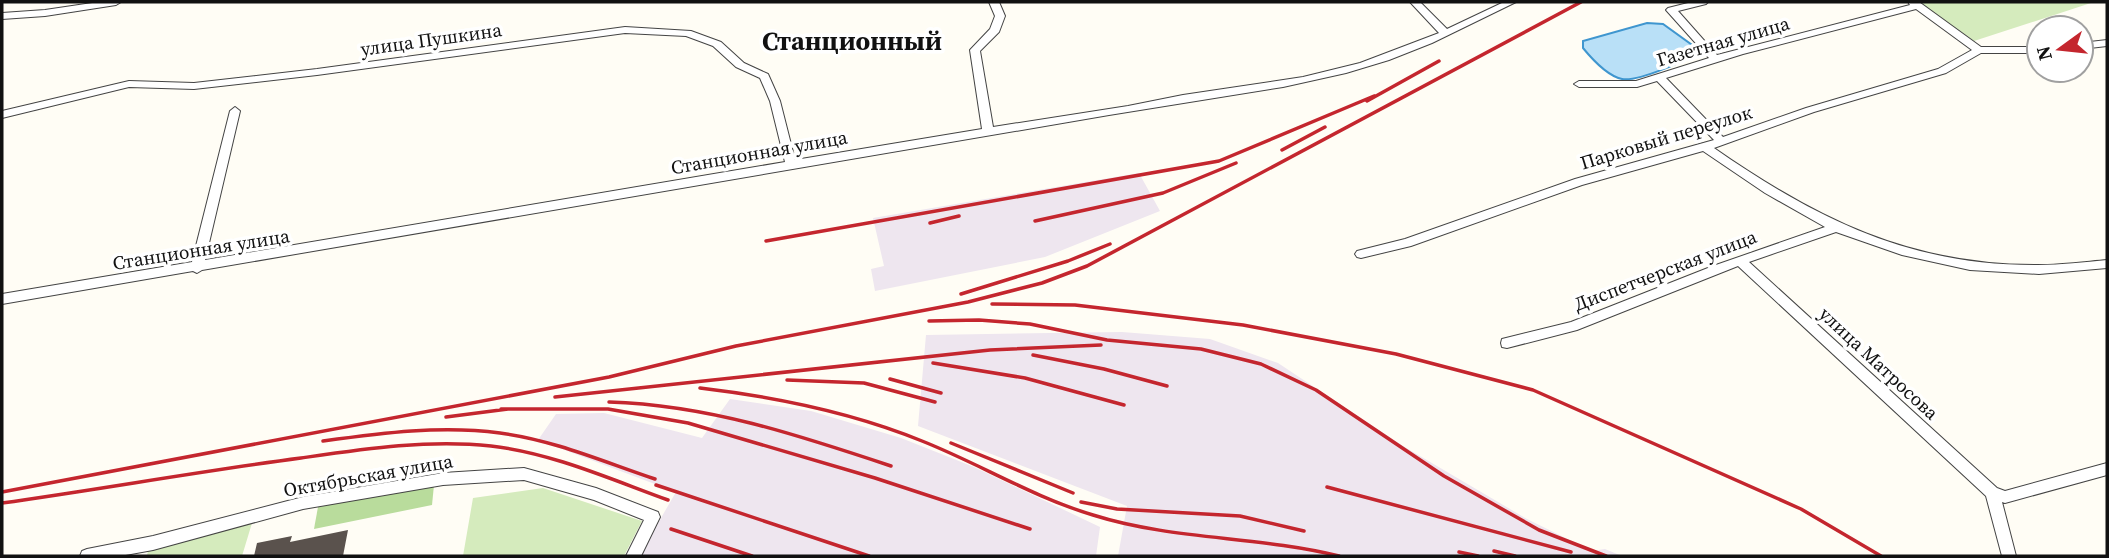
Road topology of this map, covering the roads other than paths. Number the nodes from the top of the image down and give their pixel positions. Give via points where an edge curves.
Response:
1 (116, 2) edge
2 (994, 2) edge
3 (1415, 2) edge
4 (1511, 2) edge
5 (1703, 2) edge
6 (1914, 4) edge
7 (2, 16) edge
8 (1444, 33) junction
9 (1979, 50) junction
10 (2025, 50) edge
11 (1716, 60) junction
12 (1660, 78) junction
13 (1579, 84) dead end
14 (234, 111) dead end
15 (2, 114) edge
16 (988, 132) junction
17 (1720, 140) junction
18 (1704, 147) junction
19 (791, 164) junction
20 (1836, 227) junction
21 (1361, 254) dead end
22 (1741, 262) junction
23 (2107, 264) edge
24 (197, 268) junction
25 (2, 299) edge
26 (1507, 343) dead end
27 (2107, 469) edge
28 (1992, 494) junction
29 (87, 556) edge
30 (633, 556) edge
31 (2009, 556) edge

1 - 7 street
2 - 16 street via 1000,16 995,30 975,50
3 - 8 street
4 - 8 street, Станционная улица
5 - 11 street via 1671,10
6 - 9 street
6 - 11 street, Газетная улица
8 - 16 street, Станционная улица via 1343,71 1265,88
9 - 10 street
9 - 17 street, Парковый переулок via 1942,71
11 - 12 street, Газетная улица
12 - 13 street, Газетная улица via 1637,84
12 - 17 street
14 - 24 street
15 - 19 street, улица Пушкина via 129,84 194,86 625,30 675,32 717,44 740,65 764,76
16 - 19 street, Станционная улица
17 - 18 street, Парковый переулок
18 - 20 street via 1754,182
18 - 21 street, Парковый переулок via 1579,182 1408,243
19 - 24 street, Станционная улица
20 - 22 street, Диспетчерская улица
20 - 23 street via 1896,248 1984,268 2065,270
22 - 26 street, Диспетчерская улица via 1573,326
22 - 28 street, улица Матросова
24 - 25 street, Станционная улица
27 - 28 street via 2006,497
28 - 31 street
29 - 30 street, Октябрьская улица via 303,503 438,479 524,474 596,494 653,517

